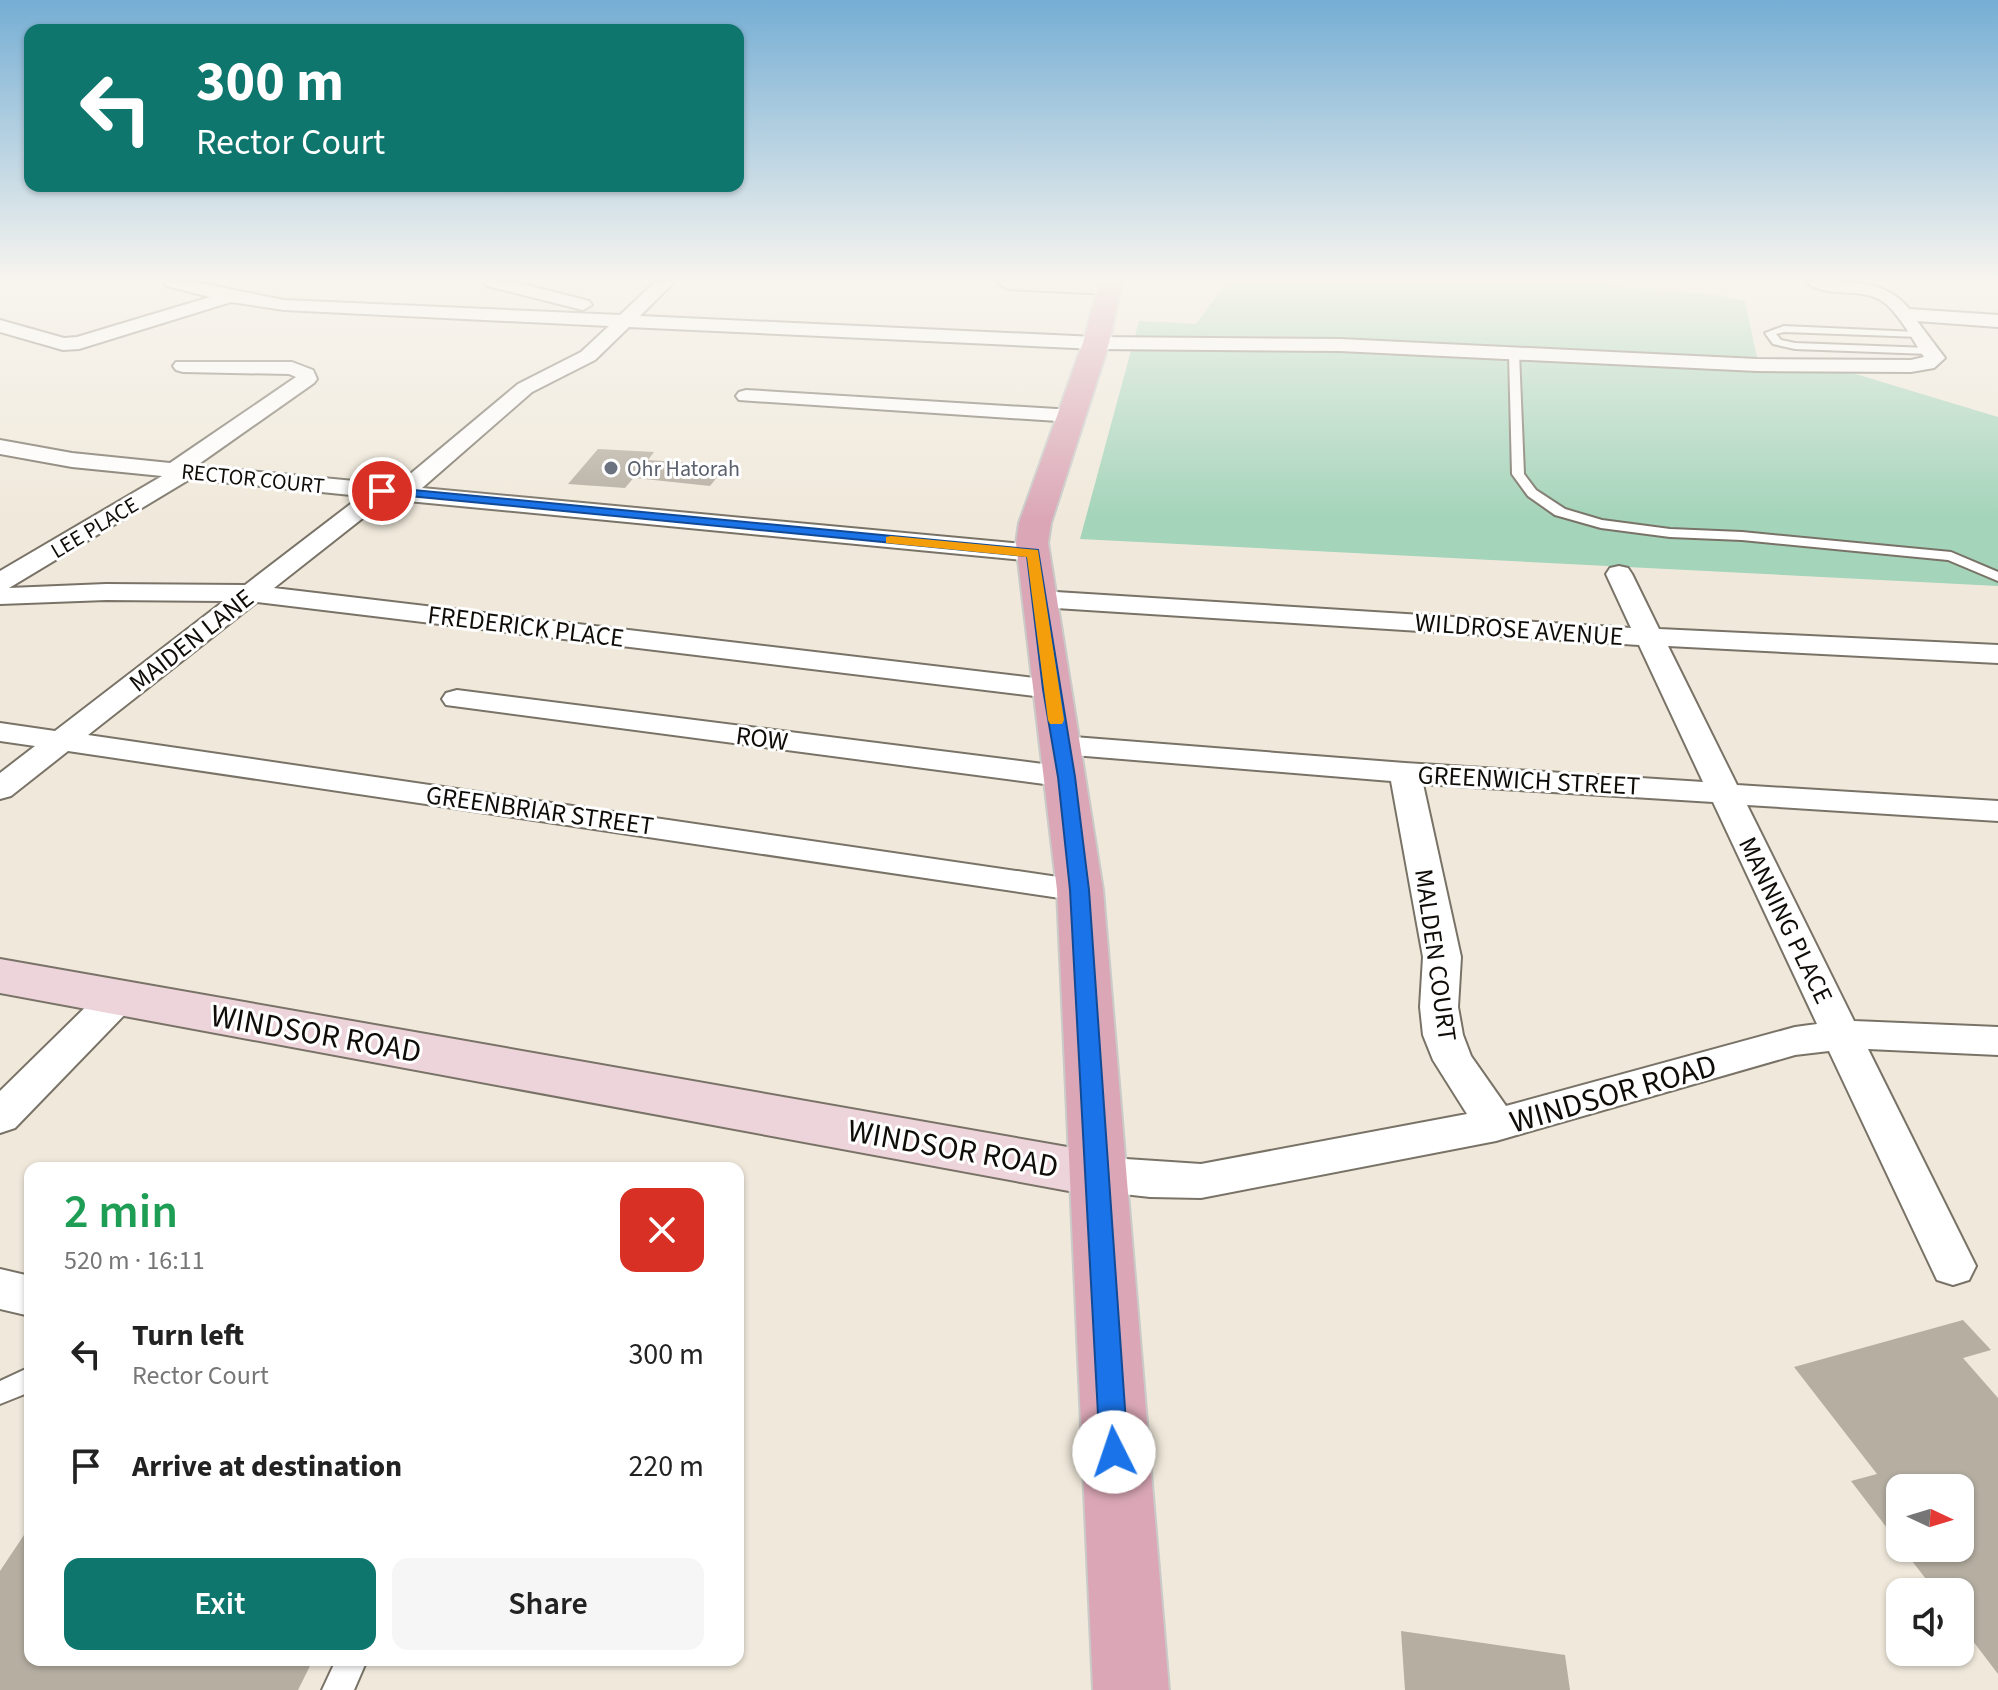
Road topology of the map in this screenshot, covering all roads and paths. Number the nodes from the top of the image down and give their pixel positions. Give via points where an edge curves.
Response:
1 (581, 361) edge
2 (1090, 361) edge
3 (1514, 361) edge
4 (1673, 361) edge
5 (1931, 361) edge
6 (183, 366) dead end
7 (746, 396) dead end
8 (1073, 416) junction
9 (5, 452) edge
10 (181, 470) junction
11 (392, 492) junction
12 (1033, 553) junction
13 (1619, 574) dead end
14 (1998, 577) edge
15 (0, 582) edge
16 (250, 593) junction
17 (0, 596) edge
18 (1040, 599) junction
19 (1649, 637) junction
20 (1998, 654) edge
21 (1051, 689) junction
22 (457, 699) dead end
23 (0, 732) edge
24 (64, 740) junction
25 (1064, 761) junction
26 (1405, 773) junction
27 (0, 789) edge
28 (1724, 793) junction
29 (1998, 811) edge
30 (1080, 890) junction
31 (0, 976) edge
32 (119, 997) junction
33 (1841, 1034) junction
34 (1998, 1041) edge
35 (0, 1117) edge
36 (1496, 1125) junction
37 (1096, 1174) junction
38 (1953, 1266) dead end
39 (0, 1289) edge
40 (24, 1295) edge
41 (24, 1382) edge
42 (2, 1393) edge
43 (349, 1666) edge
44 (338, 1690) edge
45 (1131, 1690) edge

1 - 11 street, MAIDEN LANE via 525,388
2 - 8 main road
3 - 14 lane via 1518,474 1532,493 1560,512 1601,524 1670,533 1951,556
4 - 5 street via 1911,366
6 - 10 street, LEE PLACE via 292,368 307,379
7 - 8 street
8 - 12 main road via 1035,523
9 - 10 street, RECTOR COURT
10 - 11 street, RECTOR COURT
10 - 15 street, LEE PLACE
11 - 12 street, RECTOR COURT
11 - 16 street, MAIDEN LANE
12 - 18 main road
13 - 19 street, MANNING PLACE
16 - 17 street, FREDERICK PLACE
16 - 21 street, FREDERICK PLACE
16 - 24 street, MAIDEN LANE
18 - 19 street, WILDROSE AVENUE
18 - 21 main road
19 - 20 street, WILDROSE AVENUE
19 - 28 street, MANNING PLACE
21 - 25 main road
22 - 25 street, ROW
23 - 24 street, GREENBRIAR STREET
24 - 27 street, MAIDEN LANE
24 - 30 street, GREENBRIAR STREET
25 - 26 street, GREENWICH STREET
25 - 30 main road
26 - 28 street, GREENWICH STREET
26 - 36 street, MALDEN COURT via 1442,957 1443,1035 1453,1060
28 - 29 street, GREENWICH STREET
28 - 33 street, MANNING PLACE
30 - 37 main road
31 - 32 street, WINDSOR ROAD
32 - 35 street
32 - 37 street, WINDSOR ROAD
33 - 34 street, WINDSOR ROAD via 1890,1032
33 - 36 street, WINDSOR ROAD via 1795,1041
33 - 38 street, MANNING PLACE
36 - 37 street, WINDSOR ROAD via 1201,1181
37 - 45 main road
39 - 40 street
41 - 42 lane
43 - 44 lane

